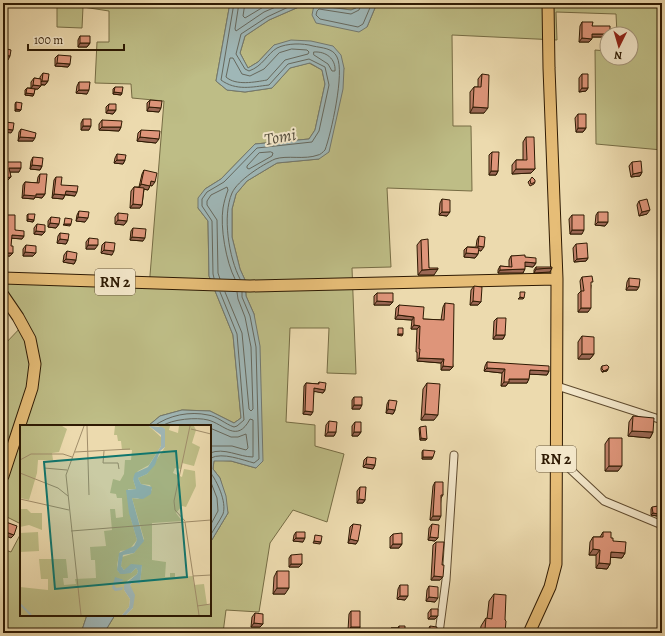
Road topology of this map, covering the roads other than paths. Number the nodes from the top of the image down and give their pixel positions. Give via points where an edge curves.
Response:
1 (548, 3) edge
2 (3, 278) edge
3 (557, 279) junction
4 (3, 295) edge
5 (557, 386) junction
6 (662, 420) edge
7 (454, 454) dead end
8 (556, 456) junction
9 (3, 476) edge
10 (662, 525) edge
11 (439, 633) edge
12 (529, 633) edge

1 - 3 main road, RN 2
2 - 3 main road, RN 2 via 216,286
3 - 5 main road, RN 2
4 - 9 main road via 30,339 35,364 32,388
5 - 6 street
5 - 8 main road, RN 2
7 - 11 street via 446,580
8 - 10 street via 604,501
8 - 12 main road, RN 2 via 556,564 550,587

